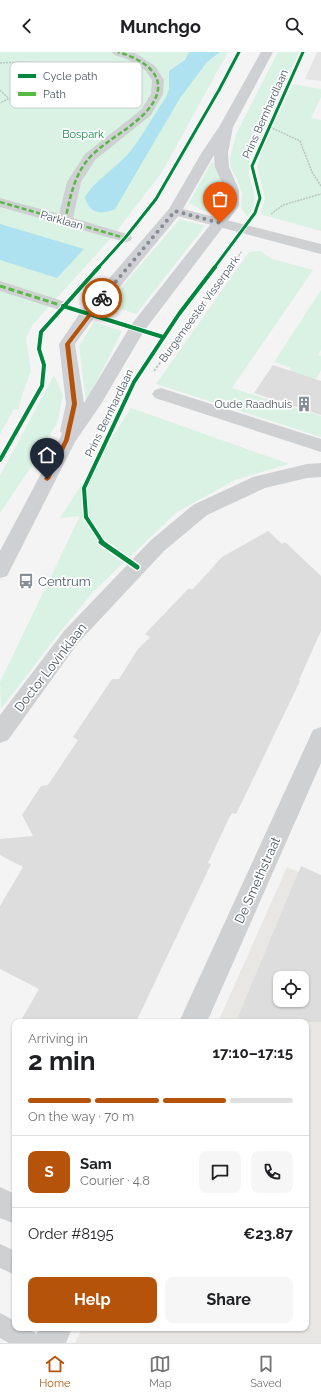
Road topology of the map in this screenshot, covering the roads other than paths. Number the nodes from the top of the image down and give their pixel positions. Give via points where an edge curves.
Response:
1 (118, 52) edge
2 (267, 52) edge
3 (140, 62) edge
4 (142, 64) edge
5 (226, 127) junction
6 (0, 202) edge
7 (175, 211) junction
8 (66, 220) junction
9 (220, 223) junction
10 (125, 238) dead end
11 (321, 249) edge
12 (0, 286) edge
13 (63, 306) dead end
14 (161, 394) road end
15 (67, 440) junction
16 (321, 446) edge
17 (321, 470) edge
18 (0, 570) edge
19 (0, 733) edge
20 (321, 737) edge
21 (194, 1019) edge
22 (0, 1202) edge
23 (12, 1208) edge
24 (0, 1255) edge
25 (12, 1262) edge
26 (0, 1324) edge
27 (55, 1331) edge
28 (31, 1343) edge
29 (49, 1343) edge

1 - 3 street
2 - 5 main road, Prins Bernhardlaan
4 - 8 street via 151,70 158,80 157,94 146,112 90,157 74,182
5 - 7 main road, Prins Bernhardlaan
5 - 9 main road, Prins Bernhardlaan via 221,153 222,167 232,190 232,206
6 - 8 street, Parklaan
7 - 9 street
7 - 15 main road, Prins Bernhardlaan via 88,314 67,344 75,404
8 - 10 street, Parklaan
9 - 11 street
9 - 15 main road, Prins Bernhardlaan via 137,329 95,400
12 - 13 street
14 - 16 street
15 - 18 main road, Prins Bernhardlaan
17 - 19 street, Doctor Lovinklaan via 260,482 200,510 157,546 71,637
20 - 21 street, De Smethstraat
22 - 23 street
24 - 25 lane
26 - 28 lane
27 - 29 street

